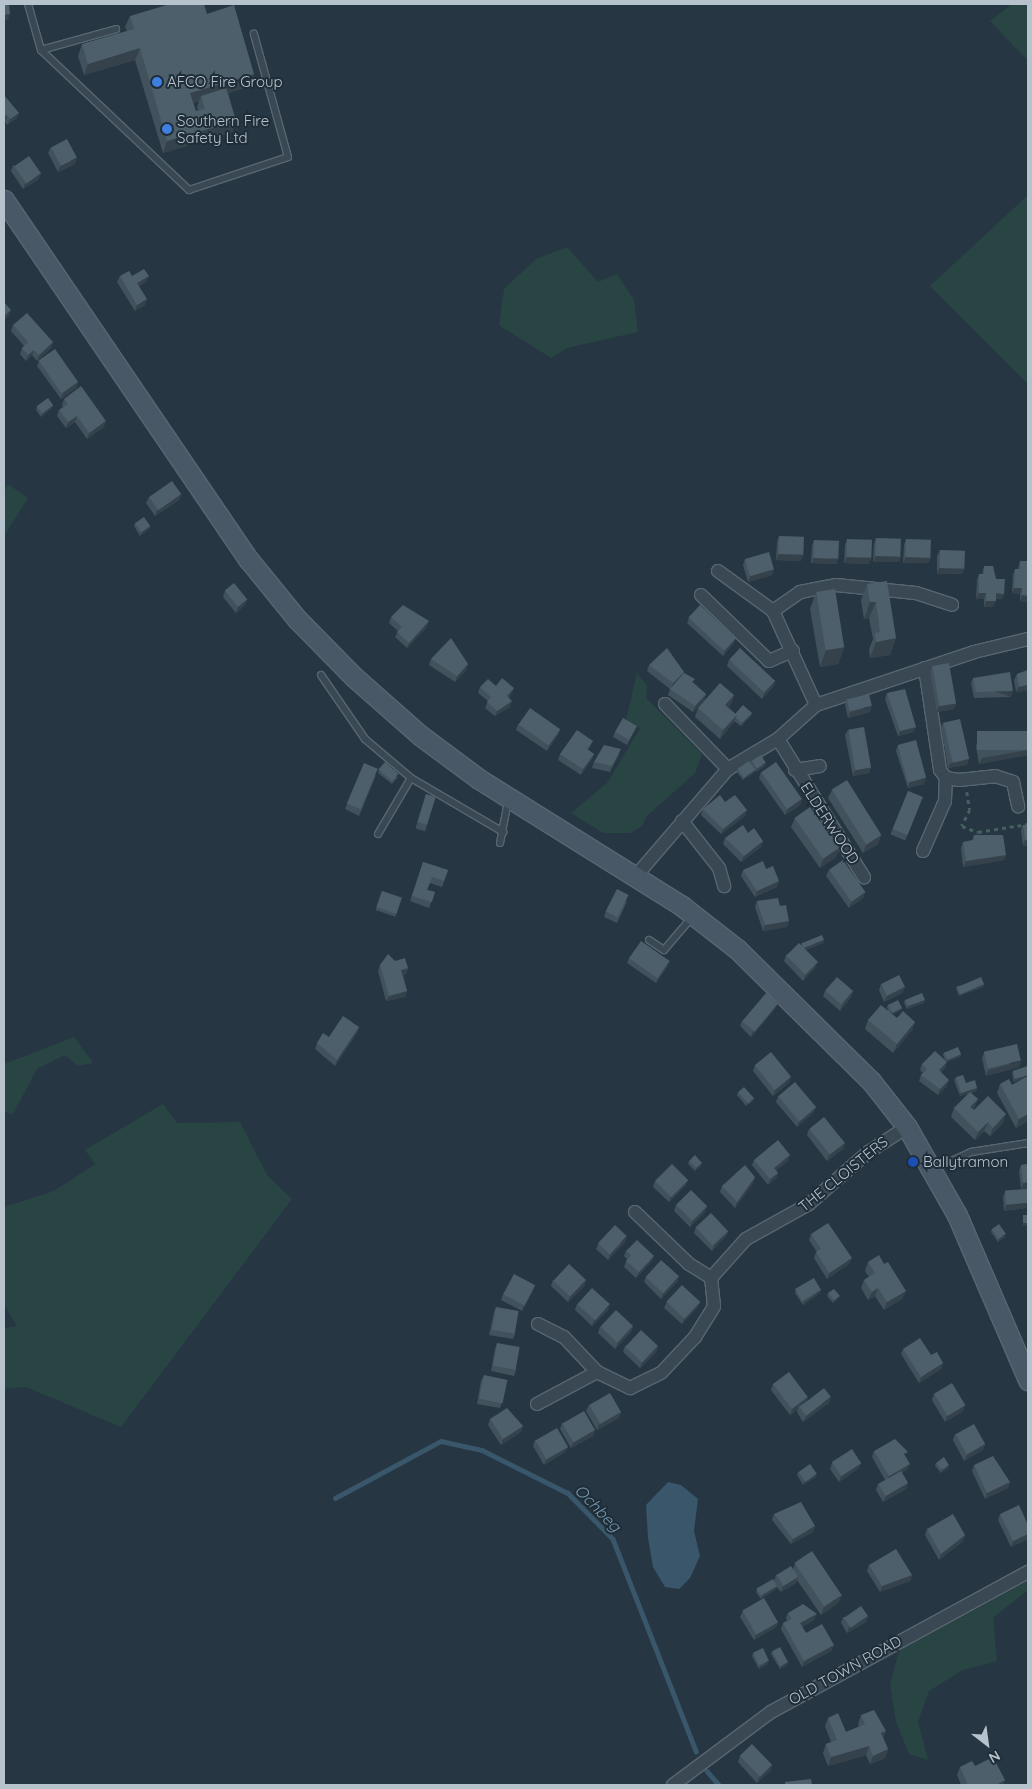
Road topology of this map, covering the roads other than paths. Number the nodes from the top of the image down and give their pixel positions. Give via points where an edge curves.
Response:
1 (28, 4) edge
2 (116, 29) dead end
3 (254, 34) dead end
4 (40, 50) junction
5 (4, 200) edge
6 (718, 571) dead end
7 (701, 595) dead end
8 (952, 605) dead end
9 (773, 612) junction
10 (1028, 639) edge
11 (793, 651) junction
12 (925, 668) junction
13 (321, 675) dead end
14 (665, 704) dead end
15 (816, 705) junction
16 (778, 740) junction
17 (820, 766) dead end
18 (728, 769) junction
19 (795, 770) junction
20 (411, 778) junction
21 (946, 778) junction
22 (508, 797) junction
23 (1018, 806) dead end
24 (682, 820) junction
25 (503, 832) junction
26 (378, 834) dead end
27 (500, 843) dead end
28 (923, 851) dead end
29 (864, 877) dead end
30 (635, 878) junction
31 (724, 886) dead end
32 (694, 915) junction
33 (648, 940) dead end
34 (907, 1127) junction
35 (1028, 1143) edge
36 (932, 1170) junction
37 (635, 1212) dead end
38 (711, 1278) junction
39 (538, 1324) dead end
40 (597, 1372) junction
41 (1028, 1380) edge
42 (537, 1404) dead end
43 (1028, 1572) edge
44 (673, 1785) edge

1 - 4 lane
2 - 4 lane
3 - 4 lane via 288,157 189,190
5 - 22 main road via 249,560 286,606 354,677 421,736
6 - 9 street
7 - 11 street via 769,661
8 - 9 street via 916,592 836,585 800,592
9 - 11 street
10 - 12 street
11 - 15 street
12 - 15 street
12 - 21 street via 940,770
13 - 20 lane via 365,739
14 - 18 street
15 - 16 street
16 - 18 street
16 - 19 street, ELDERWOOD
17 - 19 street, ELDERWOOD
18 - 24 street
19 - 29 street, ELDERWOOD
20 - 25 lane
20 - 26 lane
21 - 23 street via 994,776 1013,782
21 - 28 street via 945,801
22 - 25 lane
22 - 30 main road
24 - 30 street
24 - 31 street via 719,868
25 - 27 lane
30 - 32 main road
32 - 33 lane via 664,950
32 - 34 main road via 737,949 842,1048
34 - 36 main road
34 - 38 street, THE CLOISTERS via 867,1153 809,1204 746,1239
35 - 36 lane via 971,1152
36 - 41 main road via 972,1245
37 - 38 street via 689,1264
38 - 40 street via 714,1306 695,1337 661,1373 630,1388
39 - 40 street via 564,1337
40 - 42 street
43 - 44 street, OLD TOWN ROAD via 771,1712

